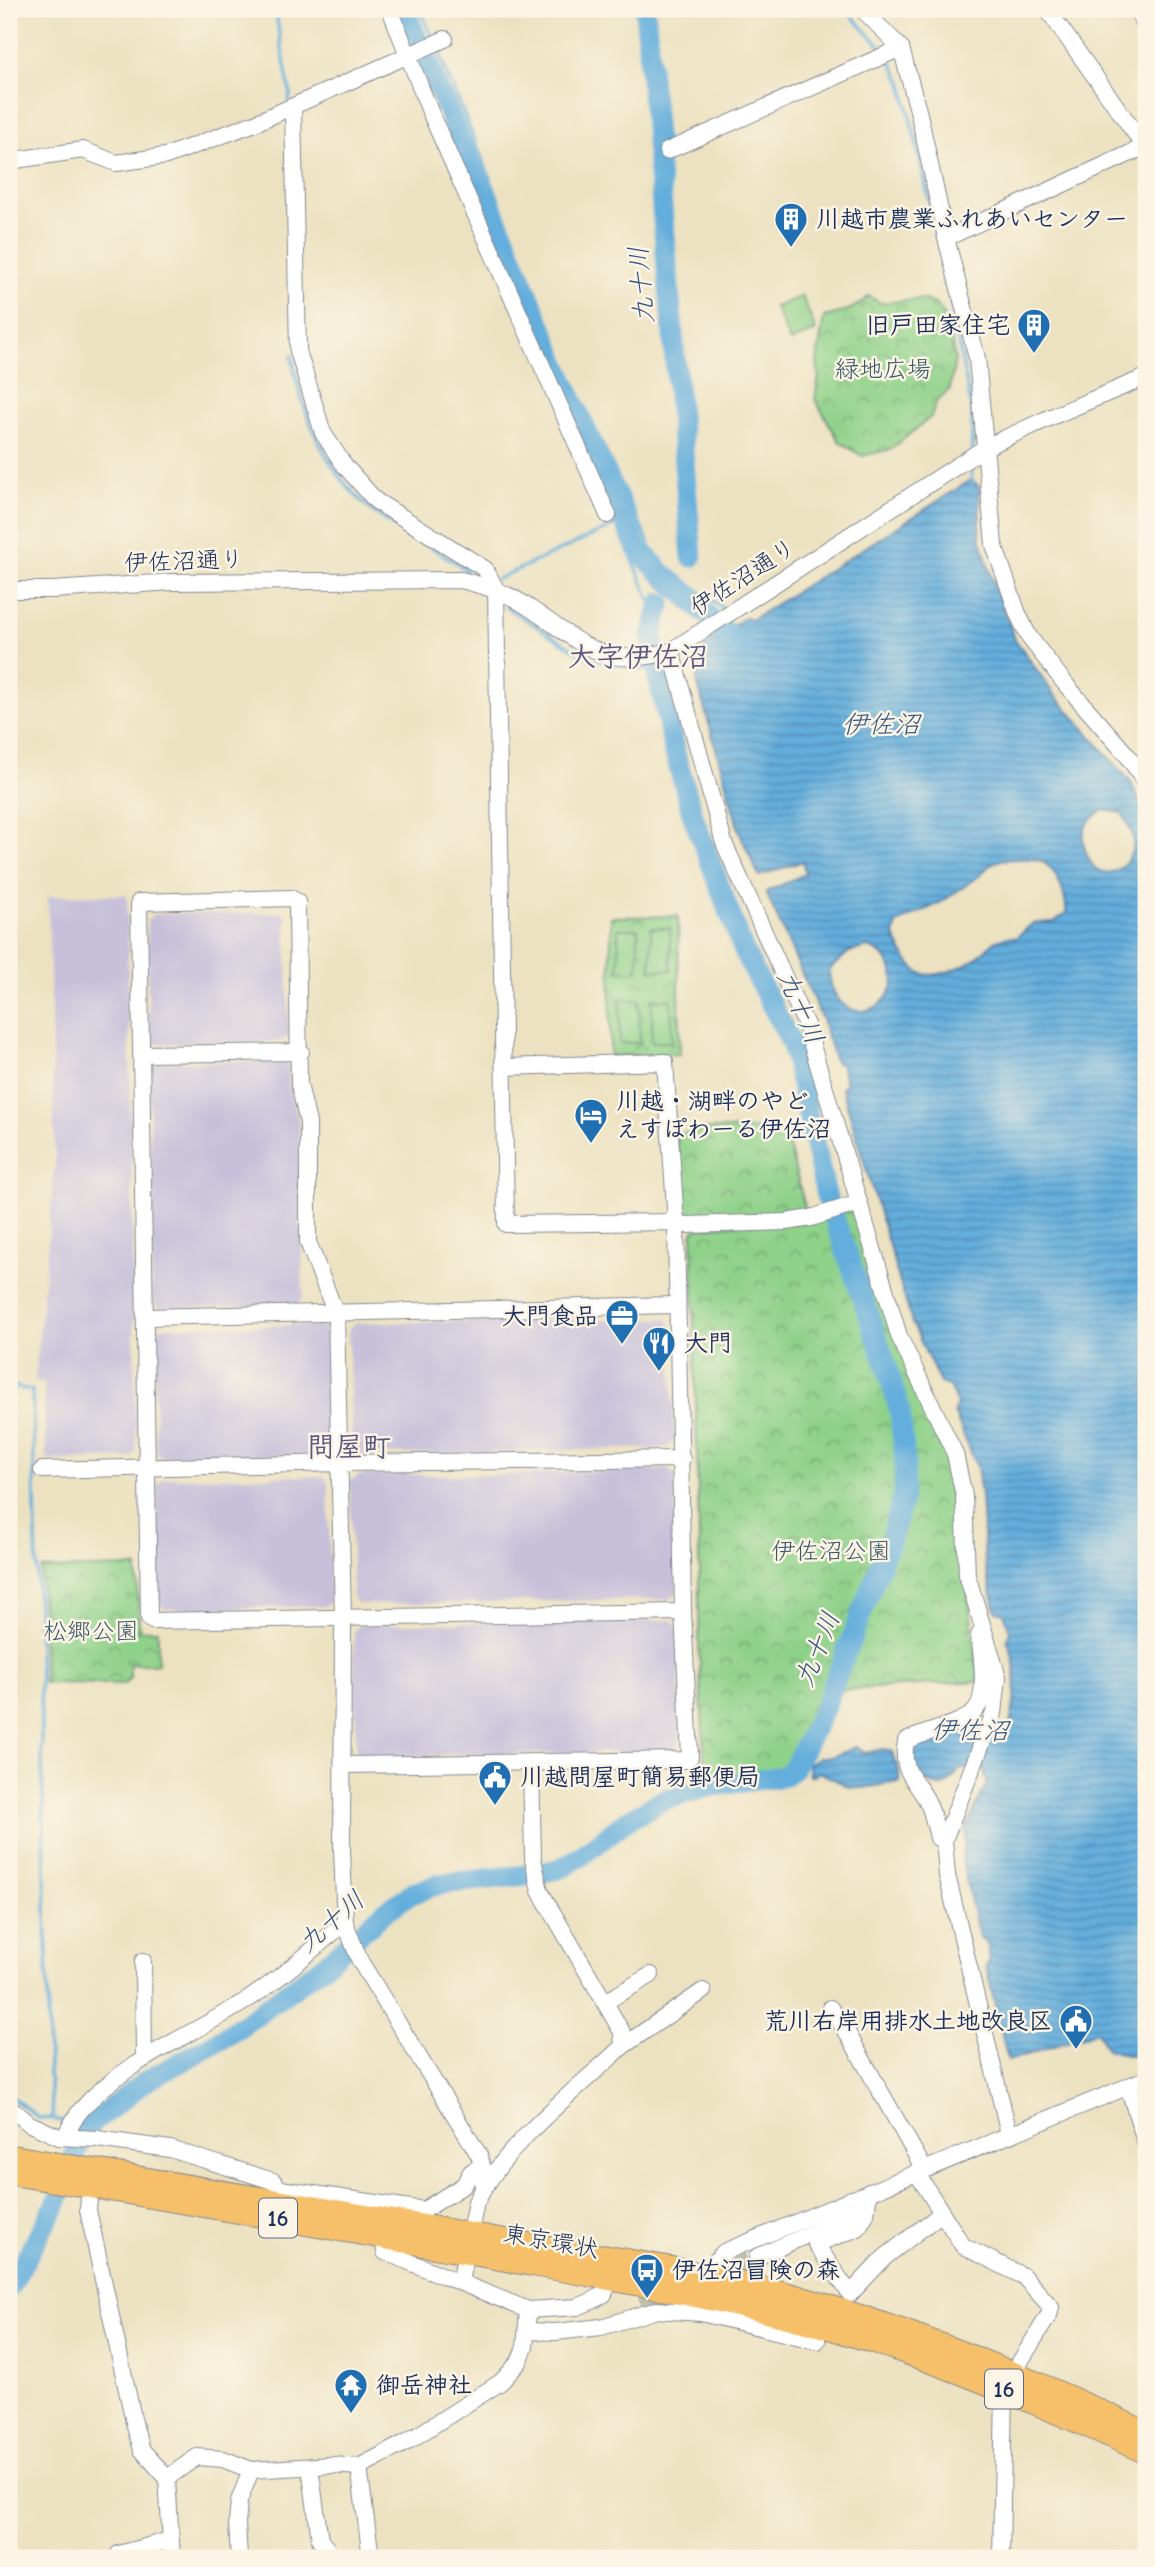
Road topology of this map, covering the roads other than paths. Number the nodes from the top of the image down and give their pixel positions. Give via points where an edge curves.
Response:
1 (390, 9) edge
2 (862, 9) edge
3 (1047, 9) edge
4 (1136, 9) edge
5 (1146, 25) edge
6 (445, 39) dead end
7 (901, 48) junction
8 (409, 54) junction
9 (293, 107) junction
10 (1146, 146) edge
11 (667, 150) dead end
12 (9, 161) edge
13 (946, 238) junction
14 (1146, 377) edge
15 (986, 447) junction
16 (608, 515) dead end
17 (496, 589) junction
18 (9, 590) edge
19 (667, 652) junction
20 (1146, 783) edge
21 (300, 1052) junction
22 (143, 1054) junction
23 (504, 1066) junction
24 (851, 1206) junction
25 (676, 1222) junction
26 (677, 1305) junction
27 (336, 1314) junction
28 (145, 1317) junction
29 (682, 1459) junction
30 (340, 1463) junction
31 (148, 1469) junction
32 (42, 1470) dead end
33 (974, 1598) junction
34 (683, 1612) junction
35 (343, 1618) junction
36 (531, 1762) junction
37 (344, 1765) junction
38 (944, 1840) junction
39 (345, 1923) junction
40 (143, 1961) dead end
41 (652, 1975) dead end
42 (704, 1991) dead end
43 (605, 2002) junction
44 (830, 2008) dead end
45 (623, 2046) junction
46 (144, 2057) junction
47 (1146, 2079) edge
48 (1128, 2086) junction
49 (9, 2108) edge
50 (1009, 2134) junction
51 (62, 2137) junction
52 (124, 2143) junction
53 (1146, 2145) edge
54 (9, 2156) edge
55 (482, 2166) junction
56 (920, 2171) junction
57 (54, 2172) junction
58 (9, 2173) edge
59 (120, 2175) junction
60 (90, 2186) junction
61 (482, 2190) junction
62 (869, 2192) junction
63 (284, 2196) junction
64 (852, 2199) junction
65 (942, 2213) junction
66 (384, 2236) junction
67 (468, 2243) junction
68 (757, 2257) tunnel mouth
69 (610, 2279) junction
70 (460, 2282) junction
71 (701, 2285) junction
72 (641, 2305) tunnel mouth
73 (527, 2321) junction
74 (817, 2325) junction
75 (1008, 2381) junction
76 (1146, 2433) edge
77 (1146, 2452) edge
78 (310, 2467) junction
79 (359, 2468) junction
80 (251, 2470) junction
81 (167, 2478) junction
82 (170, 2540) junction
83 (119, 2558) edge
84 (172, 2558) edge
85 (239, 2558) edge
86 (327, 2558) edge
87 (371, 2558) edge
88 (1001, 2558) edge

1 - 8 street
2 - 7 street
3 - 10 street
4 - 5 street
6 - 8 street
7 - 11 street
7 - 13 street
8 - 9 street
8 - 16 street via 431,114
9 - 12 street via 166,156 117,163 83,150
9 - 17 street via 298,351 323,433 376,502 485,569
10 - 13 street
13 - 15 street via 977,358
14 - 15 street, 伊佐沼通り
15 - 19 street, 伊佐沼通り
15 - 20 street via 994,545 1017,614 1029,637
17 - 18 street, 伊佐沼通り via 461,580 425,579 172,582
17 - 19 street, 伊佐沼通り via 600,653 644,659
17 - 23 street
19 - 24 street via 724,843 806,1025
21 - 22 street
21 - 22 street via 296,902 291,898 139,902
21 - 27 street via 299,1084 308,1123 308,1242
22 - 28 street
23 - 25 street via 665,1062
23 - 25 street via 506,1224
24 - 25 street via 786,1222
24 - 33 street via 899,1336 955,1454 964,1496 967,1574
25 - 26 street
26 - 27 street
26 - 29 street
27 - 28 street
27 - 30 street
28 - 31 street
29 - 30 street
29 - 34 street
30 - 31 street
30 - 35 street
31 - 32 street
31 - 35 street via 152,1621
33 - 38 street via 998,1677 994,1713
33 - 38 street via 982,1655 979,1707 970,1716 906,1741 904,1751 909,1777 933,1815 937,1838
34 - 35 street
34 - 36 street via 690,1757
35 - 37 street
36 - 37 street
36 - 43 street via 533,1858 540,1891
37 - 39 street
38 - 50 street via 947,1875
39 - 46 street via 249,1999
39 - 55 street via 359,1957 467,2133
40 - 46 street
41 - 43 street
42 - 45 street
43 - 45 street via 622,2032
44 - 56 street
45 - 61 street via 516,2144
46 - 51 street via 96,2094
47 - 48 street
48 - 50 street
48 - 53 street
49 - 51 street via 30,2124
50 - 56 street
51 - 52 street
51 - 57 street
52 - 59 street
52 - 63 street via 170,2148 273,2181
54 - 57 highway, 東京環状 / 16
55 - 61 street
55 - 63 street via 471,2172 464,2185 424,2210
56 - 62 street
56 - 65 street
57 - 58 highway, 東京環状 / 16
57 - 59 highway, 東京環状 / 16
57 - 60 highway, 東京環状 / 16
59 - 63 highway, 東京環状 / 16
60 - 66 highway, 東京環状 / 16
60 - 81 street via 88,2210 135,2427 142,2450
61 - 67 street
62 - 64 street
62 - 65 street via 866,2214 858,2228 816,2244 850,2294 885,2257
63 - 67 highway, 東京環状 / 16
64 - 68 street via 850,2216
64 - 71 street via 724,2252
65 - 75 street via 963,2246 1023,2276 1051,2307
66 - 67 highway, 東京環状 / 16
66 - 70 street via 385,2252
67 - 69 highway, 東京環状 / 16
67 - 70 street
67 - 71 highway, 東京環状 / 16
69 - 71 highway, 東京環状 / 16
69 - 73 street via 604,2294 592,2301
70 - 73 street
71 - 74 highway, 東京環状 / 16
71 - 75 highway, 東京環状 / 16 via 792,2296 844,2312
72 - 73 street via 578,2321
73 - 74 street via 556,2332 601,2327 657,2310 701,2313 817,2341
73 - 79 street via 519,2362 501,2382
74 - 75 highway, 東京環状 / 16
75 - 76 highway, 東京環状 / 16 via 1070,2397
75 - 77 highway, 東京環状 / 16
75 - 88 street
78 - 79 street
78 - 80 street
78 - 86 street via 320,2540
79 - 87 street
80 - 81 street via 223,2459 197,2457
80 - 85 street via 239,2501
81 - 82 street
82 - 83 street via 119,2554
82 - 84 street

